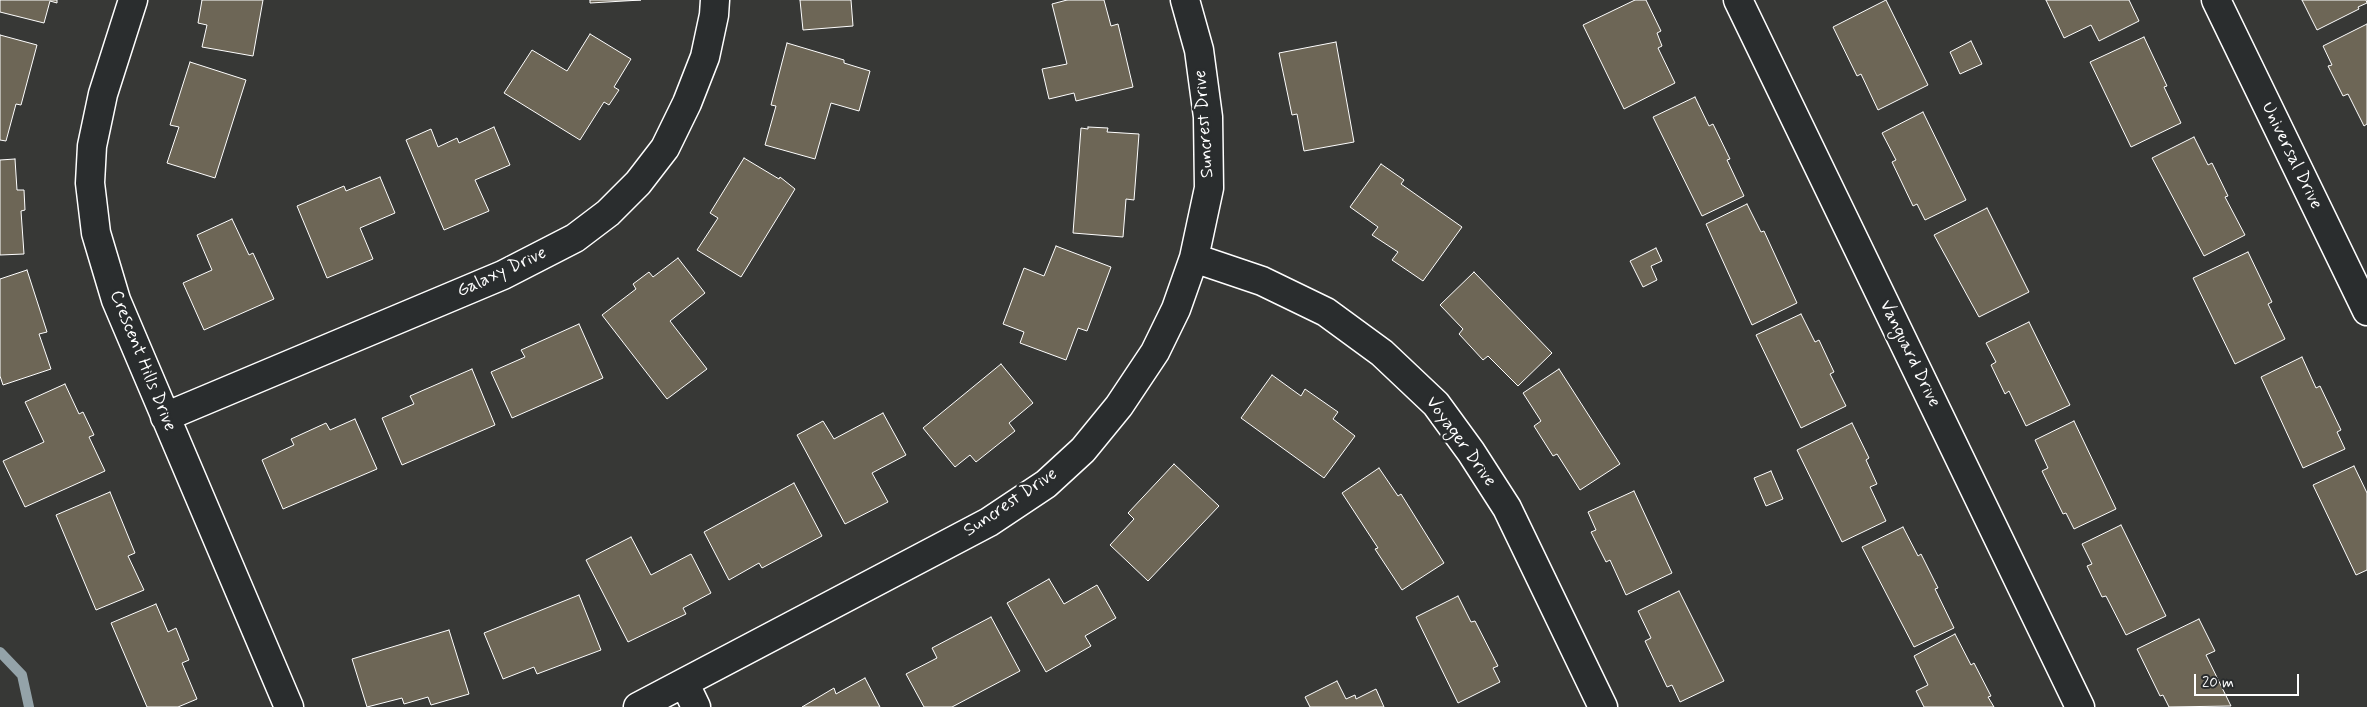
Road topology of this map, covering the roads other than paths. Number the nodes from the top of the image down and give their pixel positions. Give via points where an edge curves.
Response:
1 (133, 0) edge
2 (715, 0) edge
3 (1185, 0) edge
4 (1738, 0) edge
5 (2216, 0) edge
6 (1194, 258) junction
7 (2367, 311) edge
8 (165, 417) junction
9 (690, 695) edge
10 (289, 707) edge
11 (638, 707) edge
12 (1603, 707) edge
13 (2080, 707) edge

1 - 8 street, Crescent Hills Drive via 103,94 92,146 90,183 96,233 116,300
2 - 8 street, Galaxy Drive via 705,58 665,148 638,183 608,213 575,238 503,275
3 - 6 street, Suncrest Drive via 1199,50 1208,117 1209,188
4 - 13 street, Vanguard Drive
5 - 7 street, Universal Drive
6 - 9 street, Suncrest Drive via 1176,309 1140,375 1083,450 1046,484 989,522
6 - 12 street, Voyager Drive via 1262,281 1326,312 1382,353 1436,404 1507,508
8 - 10 street, Crescent Hills Drive
9 - 11 street, Suncrest Drive

